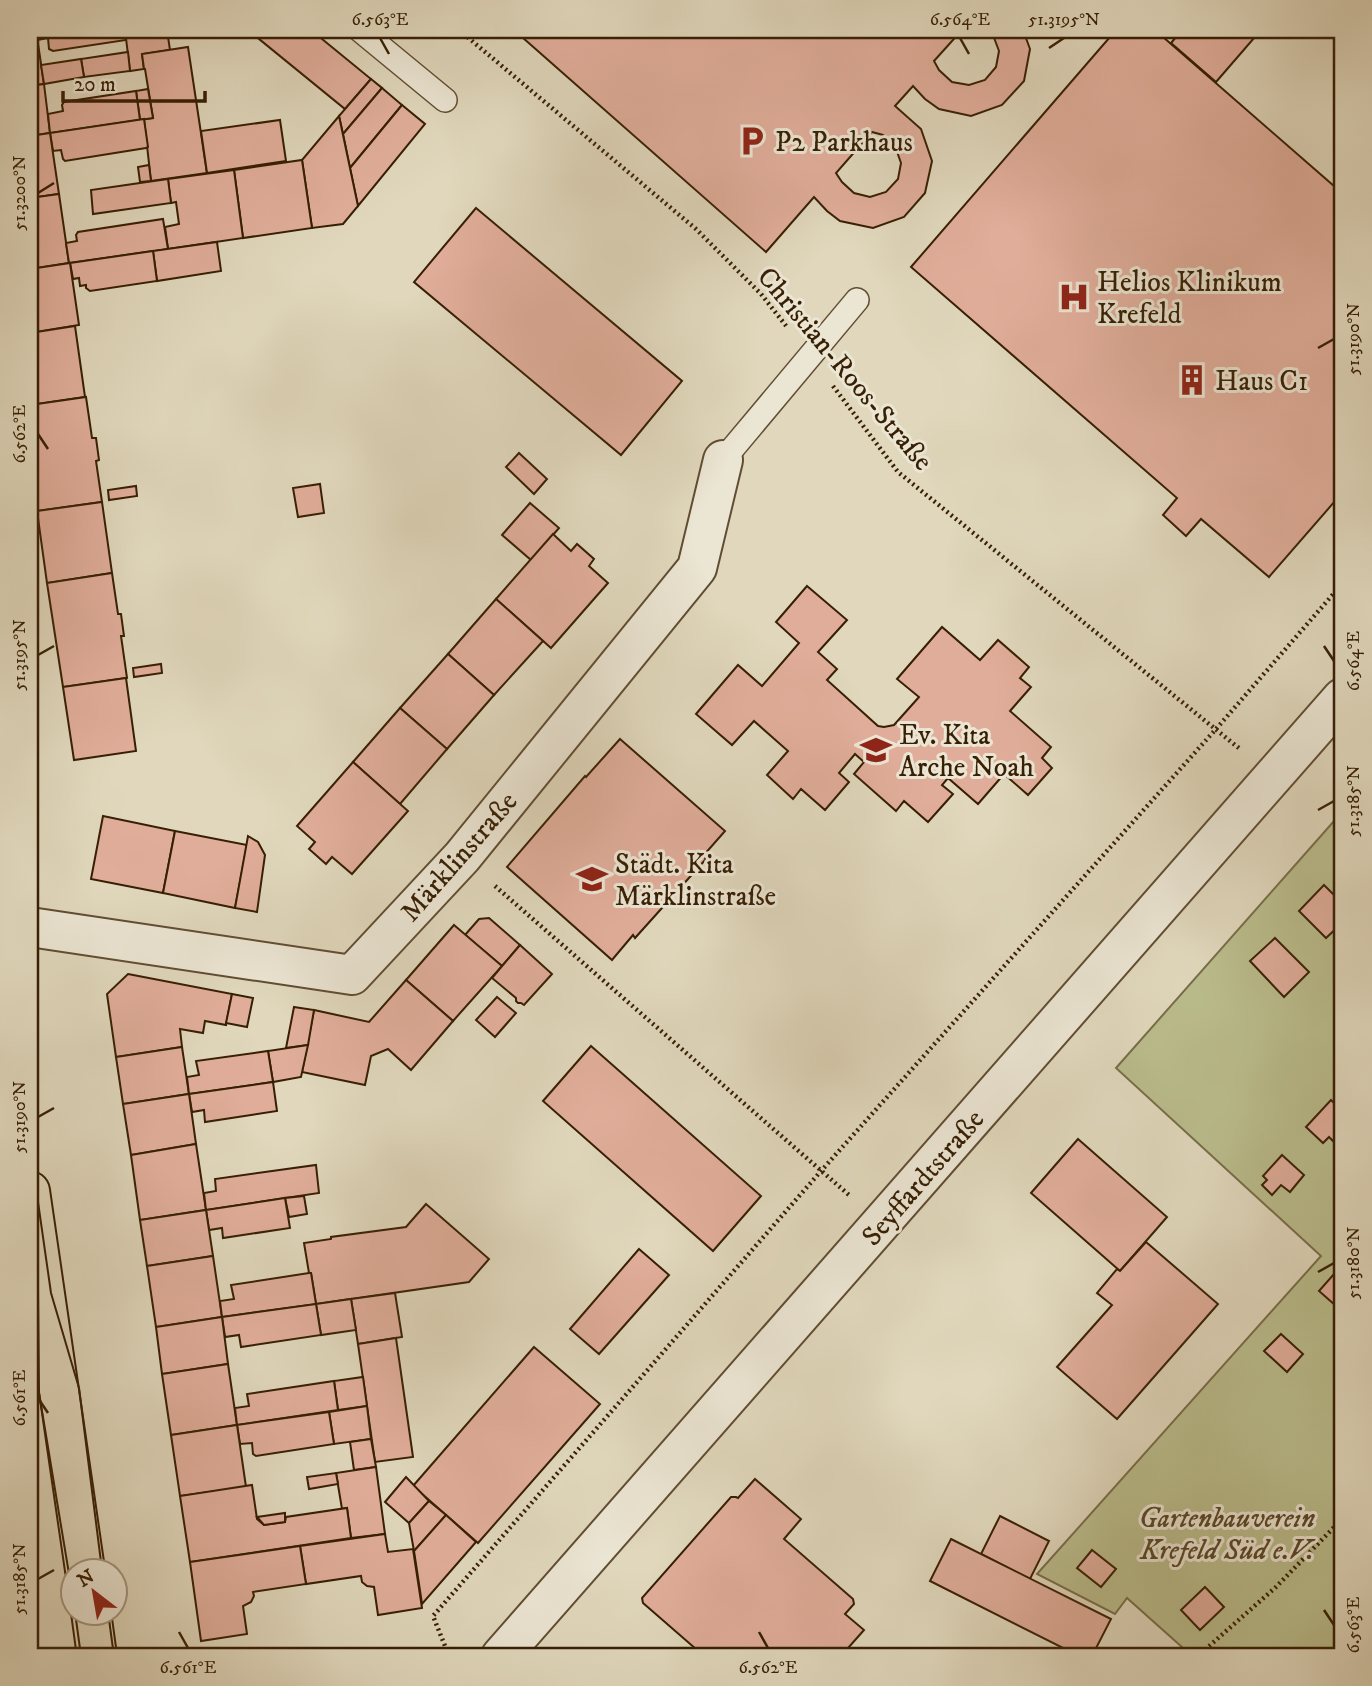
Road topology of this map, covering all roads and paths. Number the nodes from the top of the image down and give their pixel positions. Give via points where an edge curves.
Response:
1 (360, 30) edge
2 (459, 30) edge
3 (445, 100) dead end
4 (857, 300) dead end
5 (810, 356) junction
6 (723, 460) joint
7 (1342, 584) edge
8 (1342, 698) edge
9 (1216, 729) junction
10 (1273, 777) junction
11 (462, 857) junction
12 (30, 928) edge
13 (821, 1171) junction
14 (30, 1191) edge
15 (882, 1223) junction
16 (1342, 1519) edge
17 (83, 1556) edge
18 (93, 1626) edge
19 (97, 1656) edge
20 (449, 1656) edge
21 (501, 1656) edge
22 (1202, 1656) edge

1 - 3 lane
2 - 5 path, Christian-Roos-Straße via 696,229 761,294
4 - 5 lane
5 - 6 lane
5 - 9 path, Christian-Roos-Straße via 898,472
6 - 11 street, Märklinstraße via 697,568
7 - 9 path
8 - 10 street, Seyffardtstraße
9 - 10 path, Christian-Roos-Straße
9 - 13 path
10 - 15 street, Seyffardtstraße
11 - 12 street, Märklinstraße via 352,975
11 - 13 path
13 - 15 path
13 - 20 path via 433,1616
14 - 17 main road
15 - 21 street, Seyffardtstraße
16 - 22 path via 1276,1587 1199,1654
18 - 19 main road

